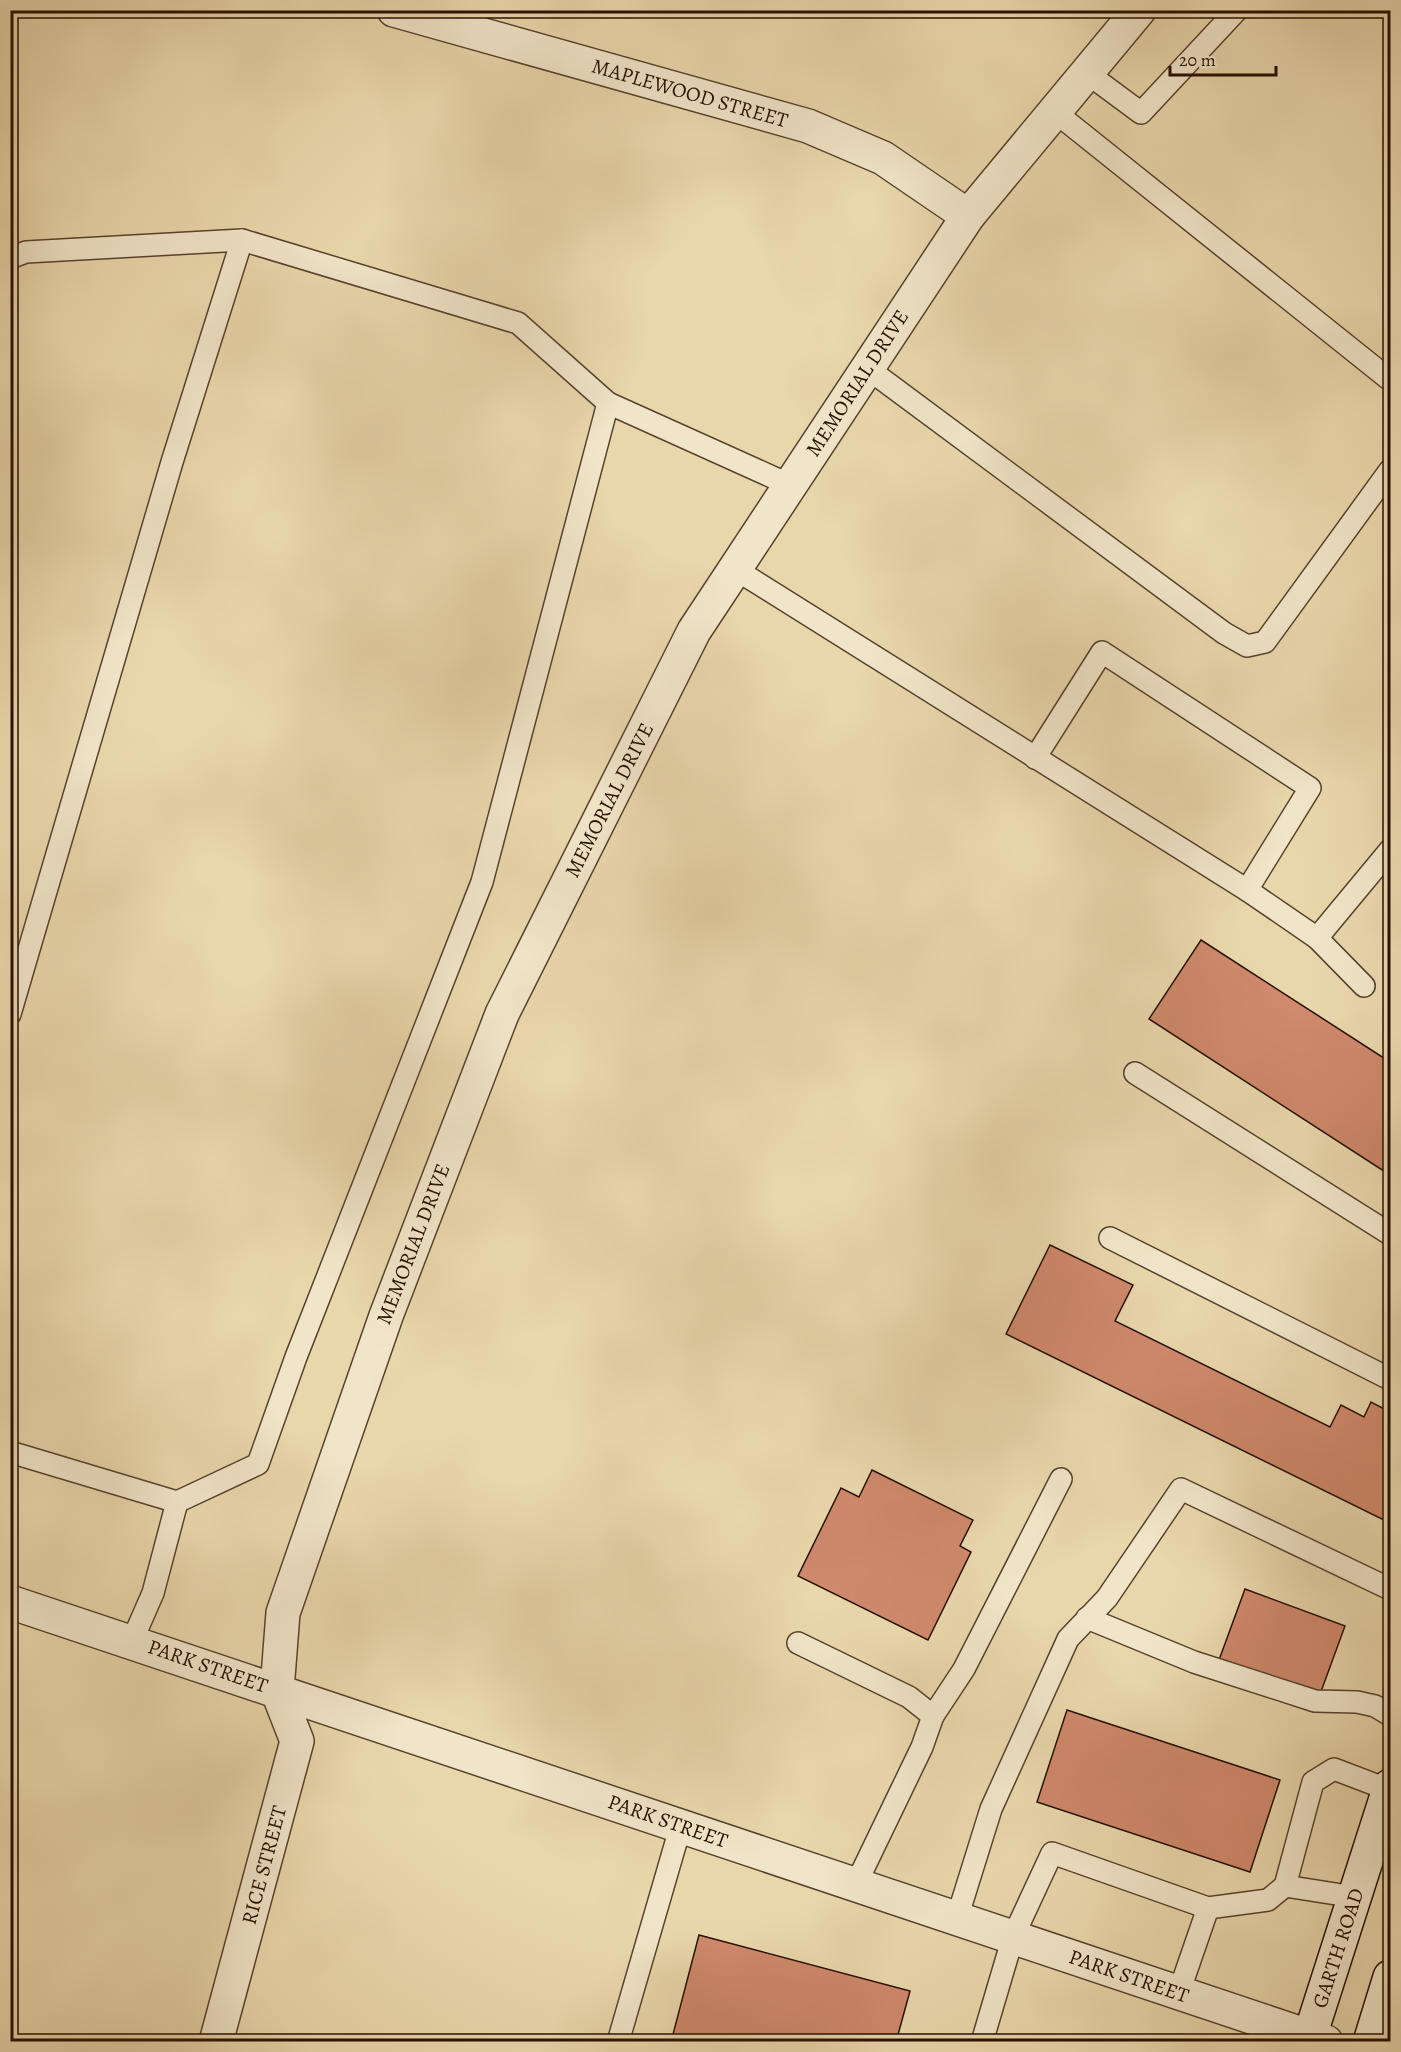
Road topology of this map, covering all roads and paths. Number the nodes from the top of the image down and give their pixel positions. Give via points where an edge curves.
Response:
1 (394, 10) edge
2 (1139, 10) edge
3 (1236, 10) edge
4 (1087, 72) junction
5 (1054, 112) junction
6 (968, 216) junction
7 (242, 240) junction
8 (10, 258) edge
9 (867, 368) junction
10 (1390, 380) edge
11 (608, 403) junction
12 (1390, 470) edge
13 (790, 486) junction
14 (735, 569) junction
15 (1035, 758) junction
16 (1390, 850) edge
17 (1247, 890) junction
18 (1317, 938) junction
19 (1364, 986) dead end
20 (10, 1014) edge
21 (1136, 1073) dead end
22 (1390, 1234) edge
23 (1110, 1238) dead end
24 (1390, 1379) edge
25 (10, 1452) edge
26 (1061, 1479) dead end
27 (177, 1502) junction
28 (1390, 1589) edge
29 (10, 1602) edge
30 (1087, 1618) junction
31 (132, 1641) junction
32 (798, 1643) dead end
33 (277, 1690) junction
34 (1390, 1714) edge
35 (933, 1716) junction
36 (1390, 1788) edge
37 (681, 1825) junction
38 (856, 1884) junction
39 (1285, 1886) junction
40 (1355, 1897) junction
41 (1208, 1908) junction
42 (957, 1918) junction
43 (1013, 1937) junction
44 (1390, 1977) edge
45 (1179, 1992) junction
46 (1315, 2040) edge
47 (216, 2042) edge
48 (618, 2042) edge
49 (982, 2042) edge
50 (1370, 2042) edge

1 - 6 street, MAPLEWOOD STREET via 808,126 883,158
2 - 4 street, MEMORIAL DRIVE
3 - 4 lane via 1141,113
4 - 5 street, MEMORIAL DRIVE
5 - 6 street, MEMORIAL DRIVE
5 - 10 lane
6 - 9 street, MEMORIAL DRIVE
7 - 8 lane via 26,252
7 - 11 lane via 518,323
7 - 20 lane via 168,474
9 - 12 lane via 1224,633 1247,646 1265,642
9 - 13 street, MEMORIAL DRIVE
11 - 13 lane
11 - 27 lane via 482,882 304,1335 258,1464
13 - 14 street, MEMORIAL DRIVE
14 - 15 lane
14 - 33 street, MEMORIAL DRIVE via 694,631 502,1014 386,1316 283,1613
15 - 17 lane
15 - 17 lane via 1102,652 1310,788
16 - 18 lane
17 - 18 lane
18 - 19 lane
21 - 22 lane
23 - 24 lane
25 - 27 lane
26 - 35 lane via 964,1669
27 - 31 lane via 153,1593
28 - 30 lane via 1181,1489 1107,1598
29 - 31 street, PARK STREET
30 - 34 lane via 1194,1662 1314,1701 1356,1702
30 - 42 lane via 1068,1639 992,1809
31 - 33 street, PARK STREET
32 - 35 lane via 909,1697
33 - 37 street, PARK STREET
33 - 47 street, RICE STREET via 297,1741
35 - 38 lane
36 - 39 lane via 1334,1769 1313,1782
36 - 40 street, GARTH ROAD
37 - 38 street, PARK STREET
37 - 48 lane
38 - 42 street, PARK STREET
39 - 40 lane
39 - 41 lane via 1268,1900
40 - 46 street, GARTH ROAD
41 - 43 lane via 1052,1853
41 - 45 lane
42 - 43 street, PARK STREET
43 - 45 street, PARK STREET
43 - 49 lane
44 - 50 street
45 - 46 street, PARK STREET

